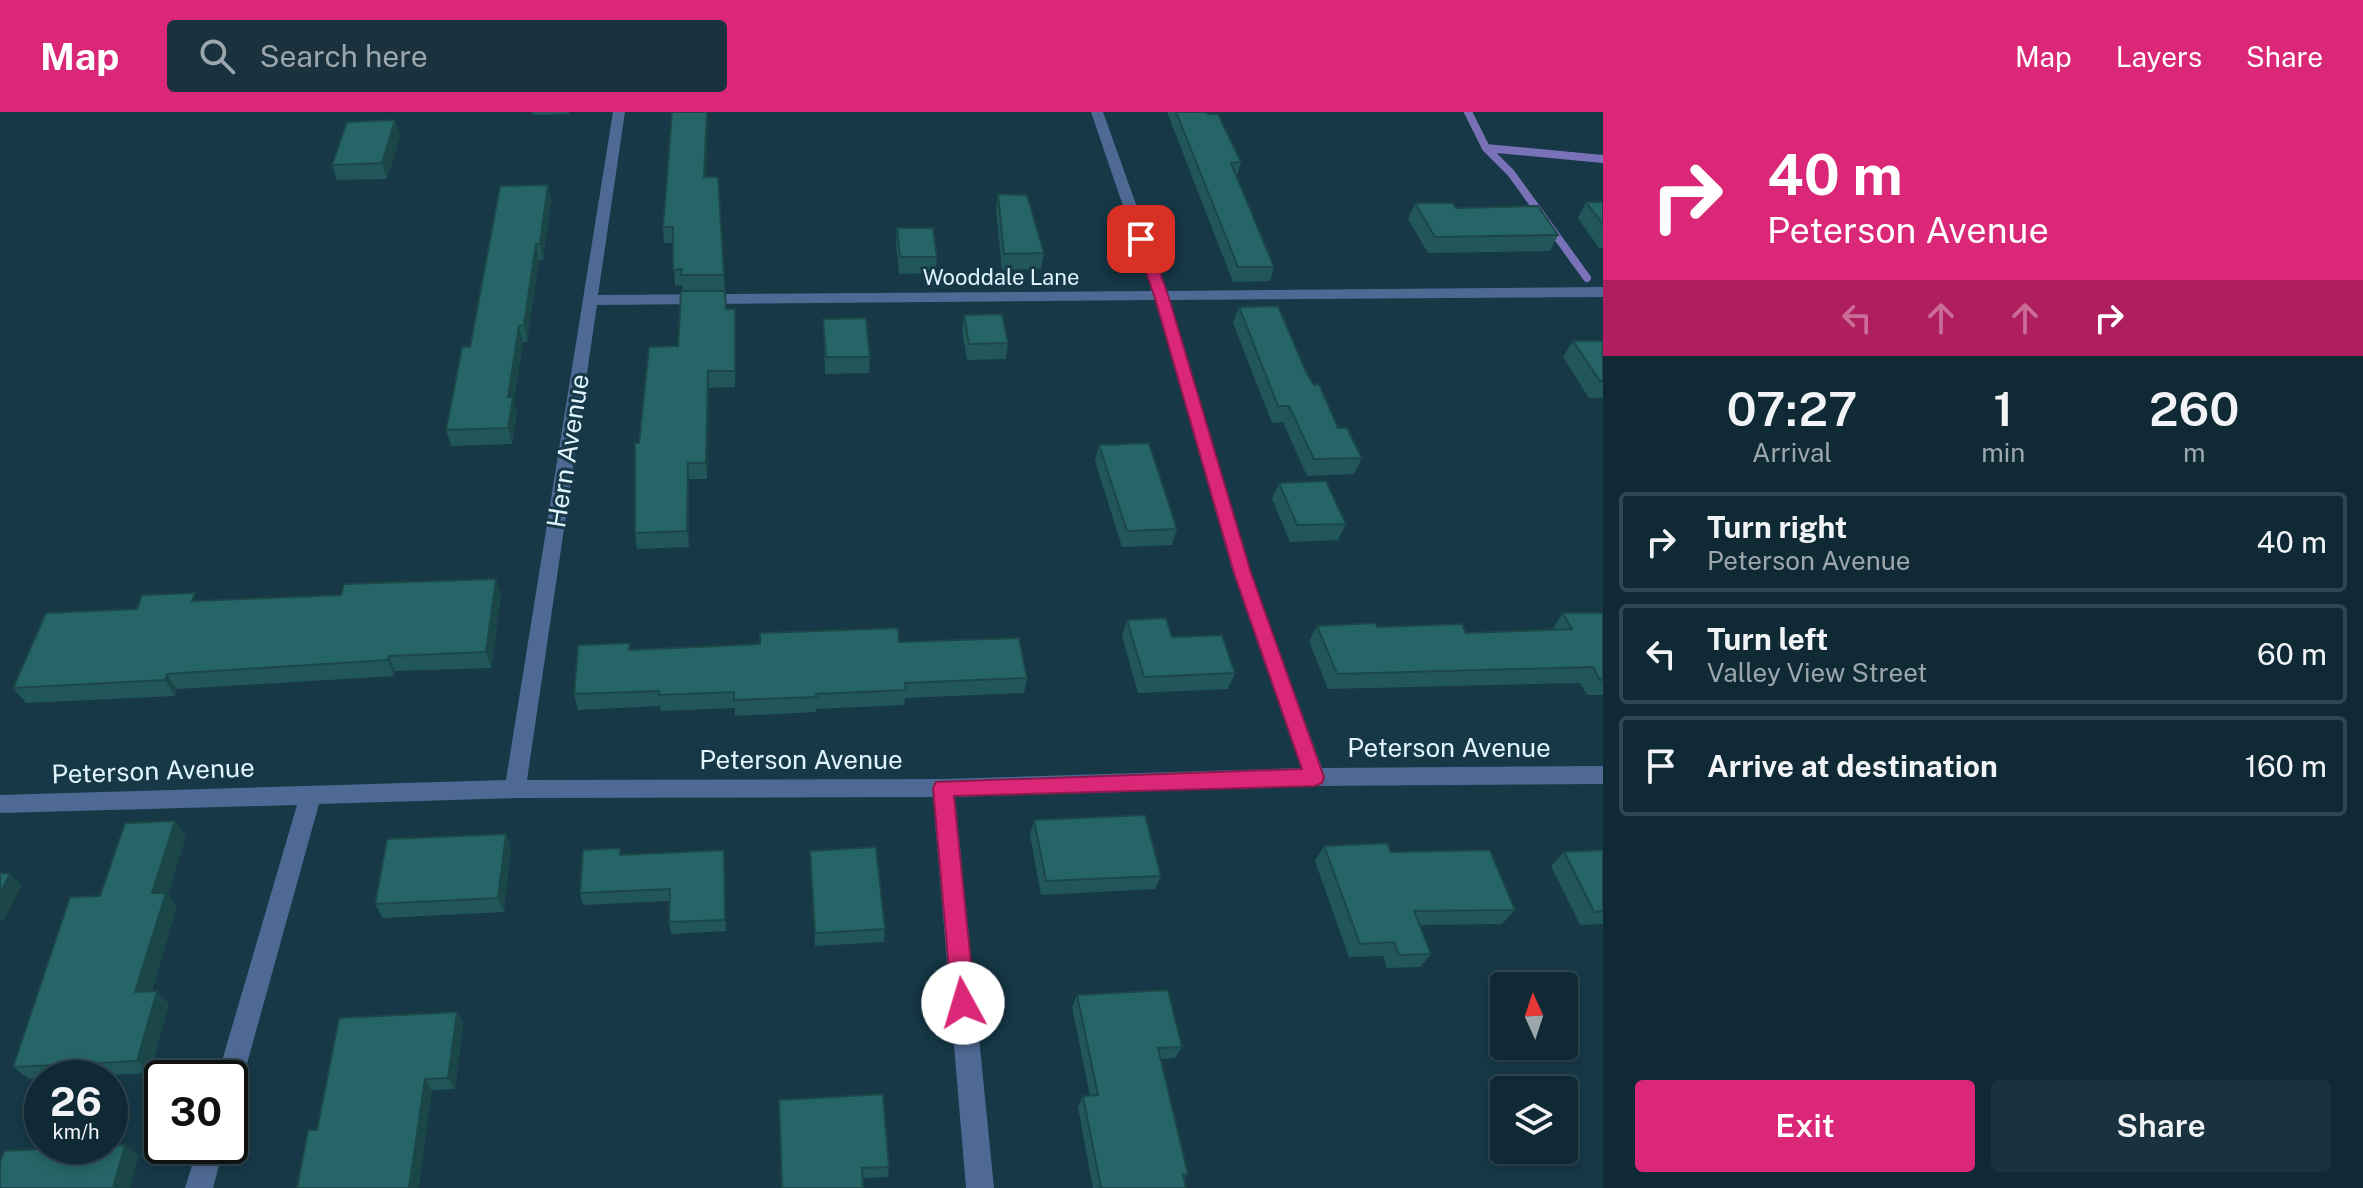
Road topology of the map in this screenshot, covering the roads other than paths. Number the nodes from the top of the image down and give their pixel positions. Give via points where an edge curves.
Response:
1 (619, 112) edge
2 (1097, 112) edge
3 (1603, 292) edge
4 (1162, 298) junction
5 (591, 300) junction
6 (1603, 775) edge
7 (1315, 777) junction
8 (943, 788) junction
9 (515, 789) junction
10 (311, 794) junction
11 (0, 804) edge
12 (235, 1060) edge
13 (206, 1164) edge
14 (199, 1188) edge
15 (980, 1188) edge

1 - 5 street, Hern Avenue
2 - 4 street
3 - 4 street, Wooddale Lane
4 - 5 street, Wooddale Lane
4 - 7 street via 1242,573
5 - 9 street, Hern Avenue
6 - 7 street, Peterson Avenue
7 - 8 street, Peterson Avenue
8 - 9 street, Peterson Avenue
8 - 15 street
9 - 10 street, Peterson Avenue
10 - 11 street, Peterson Avenue
10 - 12 street
13 - 14 street

